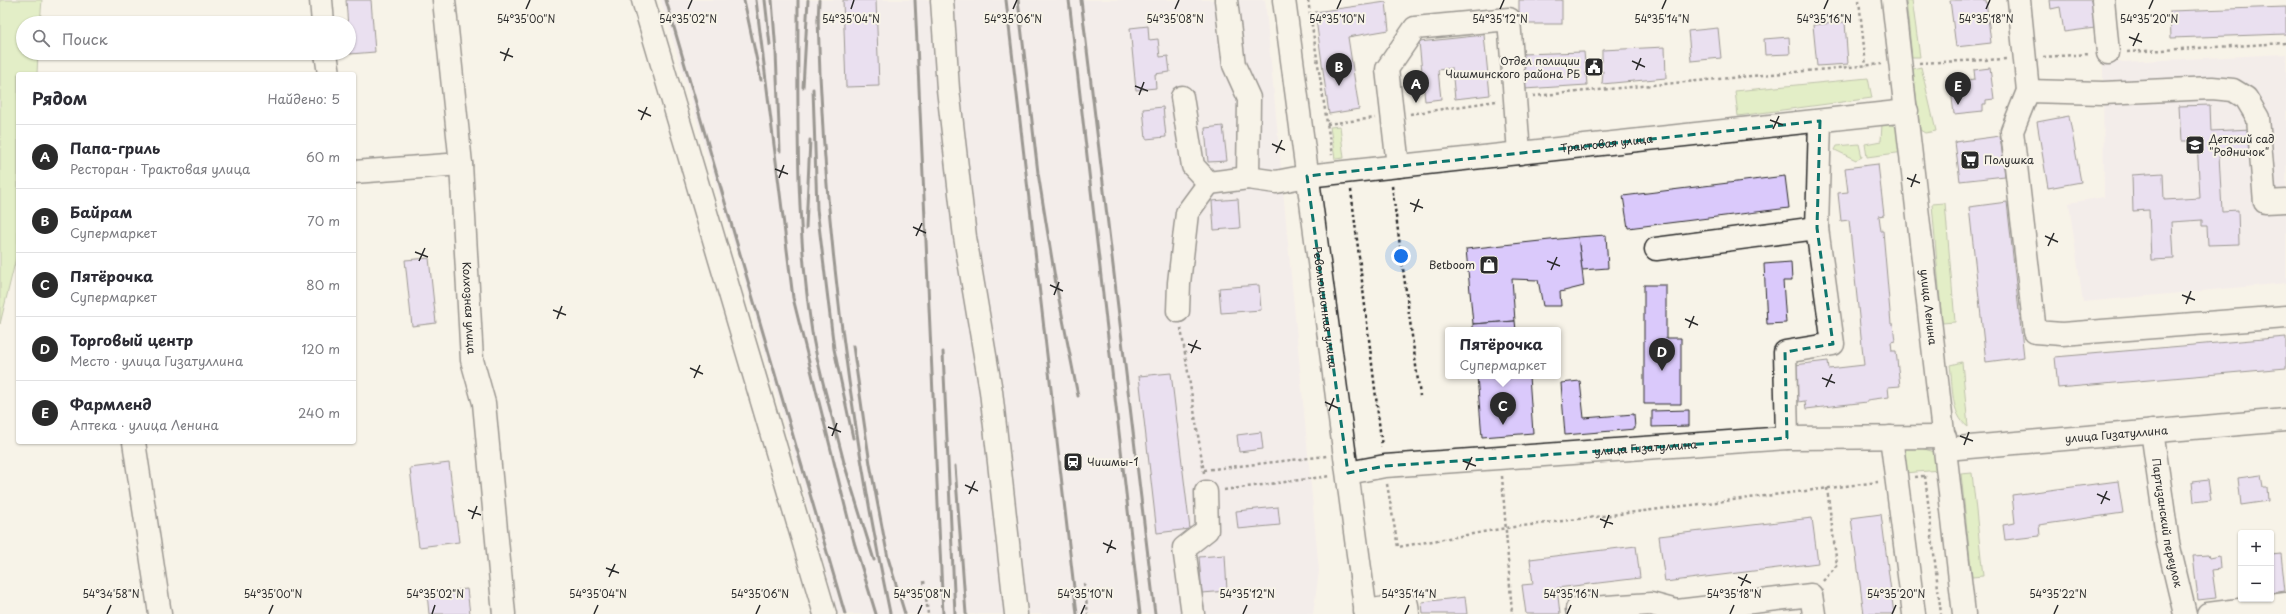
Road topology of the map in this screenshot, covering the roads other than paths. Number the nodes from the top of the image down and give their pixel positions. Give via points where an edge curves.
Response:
1 (321, 0) edge
2 (444, 0) edge
3 (643, 0) edge
4 (942, 0) edge
5 (1226, 0) edge
6 (1284, 0) edge
7 (1893, 0) edge
8 (2018, 0) edge
9 (2103, 0) edge
10 (322, 16) edge
11 (2108, 53) road end
12 (327, 60) edge
13 (329, 72) edge
14 (2028, 91) junction
15 (1182, 97) dead end
16 (1907, 111) junction
17 (1820, 121) junction
18 (1520, 153) junction
19 (461, 164) junction
20 (1394, 167) junction
21 (356, 172) edge
22 (1307, 176) junction
23 (1248, 178) junction
24 (1209, 183) junction
25 (2286, 200) edge
26 (1817, 228) junction
27 (1656, 249) dead end
28 (1178, 311) road end
29 (2286, 317) edge
30 (2286, 420) edge
31 (2152, 431) junction
32 (1891, 437) junction
33 (1787, 438) junction
34 (1946, 443) junction
35 (134, 444) edge
36 (1347, 463) junction
37 (1206, 492) road end
38 (1812, 604) edge
39 (2286, 604) edge
40 (1366, 613) edge
41 (160, 614) edge
42 (504, 614) edge
43 (825, 614) edge
44 (1016, 614) edge
45 (1193, 614) edge
46 (1408, 614) edge
47 (1578, 614) edge
48 (1914, 614) edge
49 (1964, 614) edge
50 (2186, 614) edge
51 (2208, 614) edge

1 - 10 street
2 - 19 street, Колхозная улица
3 - 43 street
4 - 44 street via 948,89 965,237 990,391
5 - 23 street via 1234,65 1249,98
6 - 22 street, Революционная улица
7 - 16 street, улица Ленина
8 - 14 street
9 - 11 street
12 - 13 street
14 - 25 street via 2103,93 2212,88 2233,90 2246,98 2258,118 2265,202
14 - 29 street via 2012,131 2036,332 2062,334
15 - 24 street via 1193,166
16 - 17 street, Трактовая улица
16 - 34 street, улица Ленина
17 - 18 street, Трактовая улица
17 - 26 street
18 - 20 street, Трактовая улица
18 - 20 street via 1509,19 1415,28 1387,69
19 - 21 street
19 - 42 street, Колхозная улица via 472,360 484,403
20 - 22 street, Трактовая улица
22 - 23 street, Трактовая улица via 1276,182
22 - 36 street, Революционная улица
23 - 24 street, Трактовая улица
24 - 28 street via 1187,213
26 - 27 street
26 - 33 street via 1833,344 1785,352
30 - 31 street, улица Гизатуллина
31 - 34 street, улица Гизатуллина
31 - 50 street, Партизанский переулок via 2168,543
32 - 33 street, улица Гизатуллина
32 - 34 street, улица Гизатуллина
32 - 48 street
33 - 36 street, улица Гизатуллина via 1501,457 1381,454
34 - 49 street, улица Ленина
35 - 41 street
36 - 40 street, Революционная улица
37 - 45 street via 1207,530 1184,548
38 - 47 street via 1677,611 1651,604 1577,609
39 - 51 street
40 - 46 street via 1407,605

